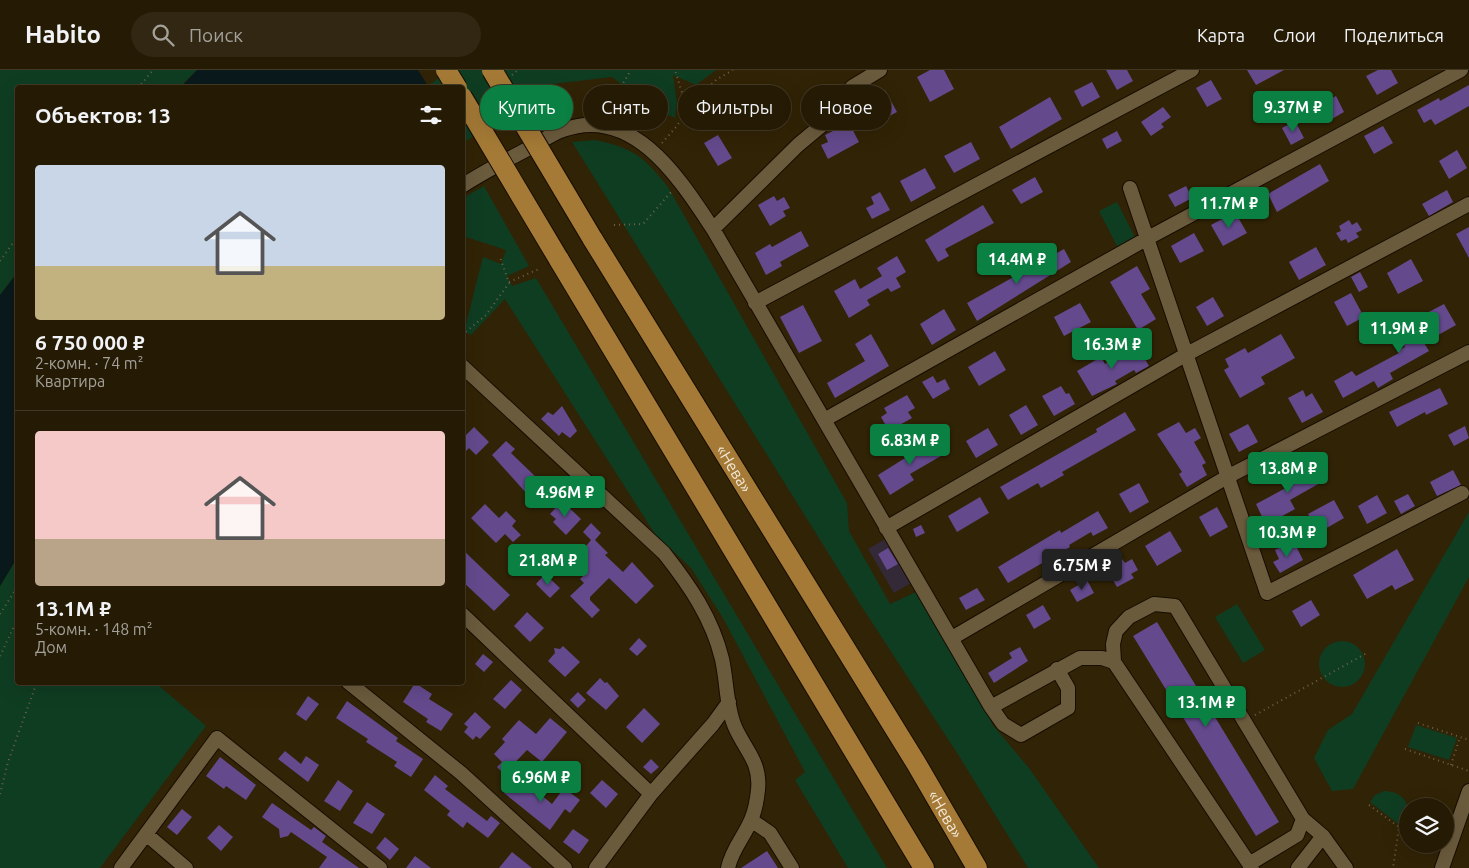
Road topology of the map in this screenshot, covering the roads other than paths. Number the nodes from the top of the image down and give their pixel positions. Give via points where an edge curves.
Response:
1 (446, 70) edge
2 (492, 70) edge
3 (880, 70) edge
4 (1192, 70) edge
5 (1461, 70) edge
6 (455, 85) edge
7 (854, 85) edge
8 (465, 102) edge
9 (816, 130) edge
10 (465, 184) edge
11 (1130, 188) dead end
12 (1469, 204) edge
13 (713, 229) junction
14 (1148, 238) junction
15 (755, 303) junction
16 (1469, 352) edge
17 (1187, 354) junction
18 (465, 369) edge
19 (824, 420) junction
20 (1226, 477) junction
21 (1462, 493) dead end
22 (886, 528) junction
23 (465, 617) edge
24 (952, 638) junction
25 (1114, 662) junction
26 (1058, 669) junction
27 (352, 685) edge
28 (728, 702) junction
29 (991, 707) junction
30 (916, 763) junction
31 (1469, 790) edge
32 (651, 794) junction
33 (1303, 819) junction
34 (751, 820) junction
35 (146, 834) junction
36 (1323, 836) junction
37 (922, 865) edge
38 (1251, 866) edge
39 (120, 868) edge
40 (186, 868) edge
41 (380, 868) edge
42 (565, 868) edge
43 (596, 868) edge
44 (728, 868) edge
45 (792, 868) edge
46 (977, 868) edge
47 (989, 868) edge
48 (1298, 868) edge
49 (1346, 868) edge
50 (1442, 868) edge

1 - 6 highway, bridge
2 - 30 highway, «Нева», bridge
3 - 7 street
4 - 15 street
5 - 14 street
8 - 37 highway, bridge
9 - 13 street
10 - 13 street via 563,130 588,125 605,127 644,144 664,162 683,183
11 - 14 street
12 - 17 street
13 - 15 street
14 - 17 street
14 - 19 street
15 - 19 street
16 - 20 street
17 - 20 street
17 - 22 street
18 - 28 street via 664,553 685,579 710,623 722,660
19 - 22 street
20 - 21 street via 1267,593
20 - 24 street
22 - 24 street
23 - 32 street
24 - 29 street
25 - 26 street via 1102,658 1080,658
25 - 33 street via 1116,631 1128,618 1154,604 1175,606
25 - 38 street
26 - 29 street
26 - 29 street via 1068,688 1068,708 1021,735 1004,724
27 - 42 street via 460,773
28 - 32 street via 713,724
28 - 34 street via 735,727 754,760 757,773 758,788
30 - 46 highway, «Нева»
30 - 47 highway
31 - 50 street
32 - 43 street
33 - 36 street
33 - 38 street via 1297,835
34 - 44 street via 737,843
34 - 45 street via 770,834
35 - 39 street
35 - 40 street
35 - 41 street via 217,738
36 - 48 street
36 - 49 street

